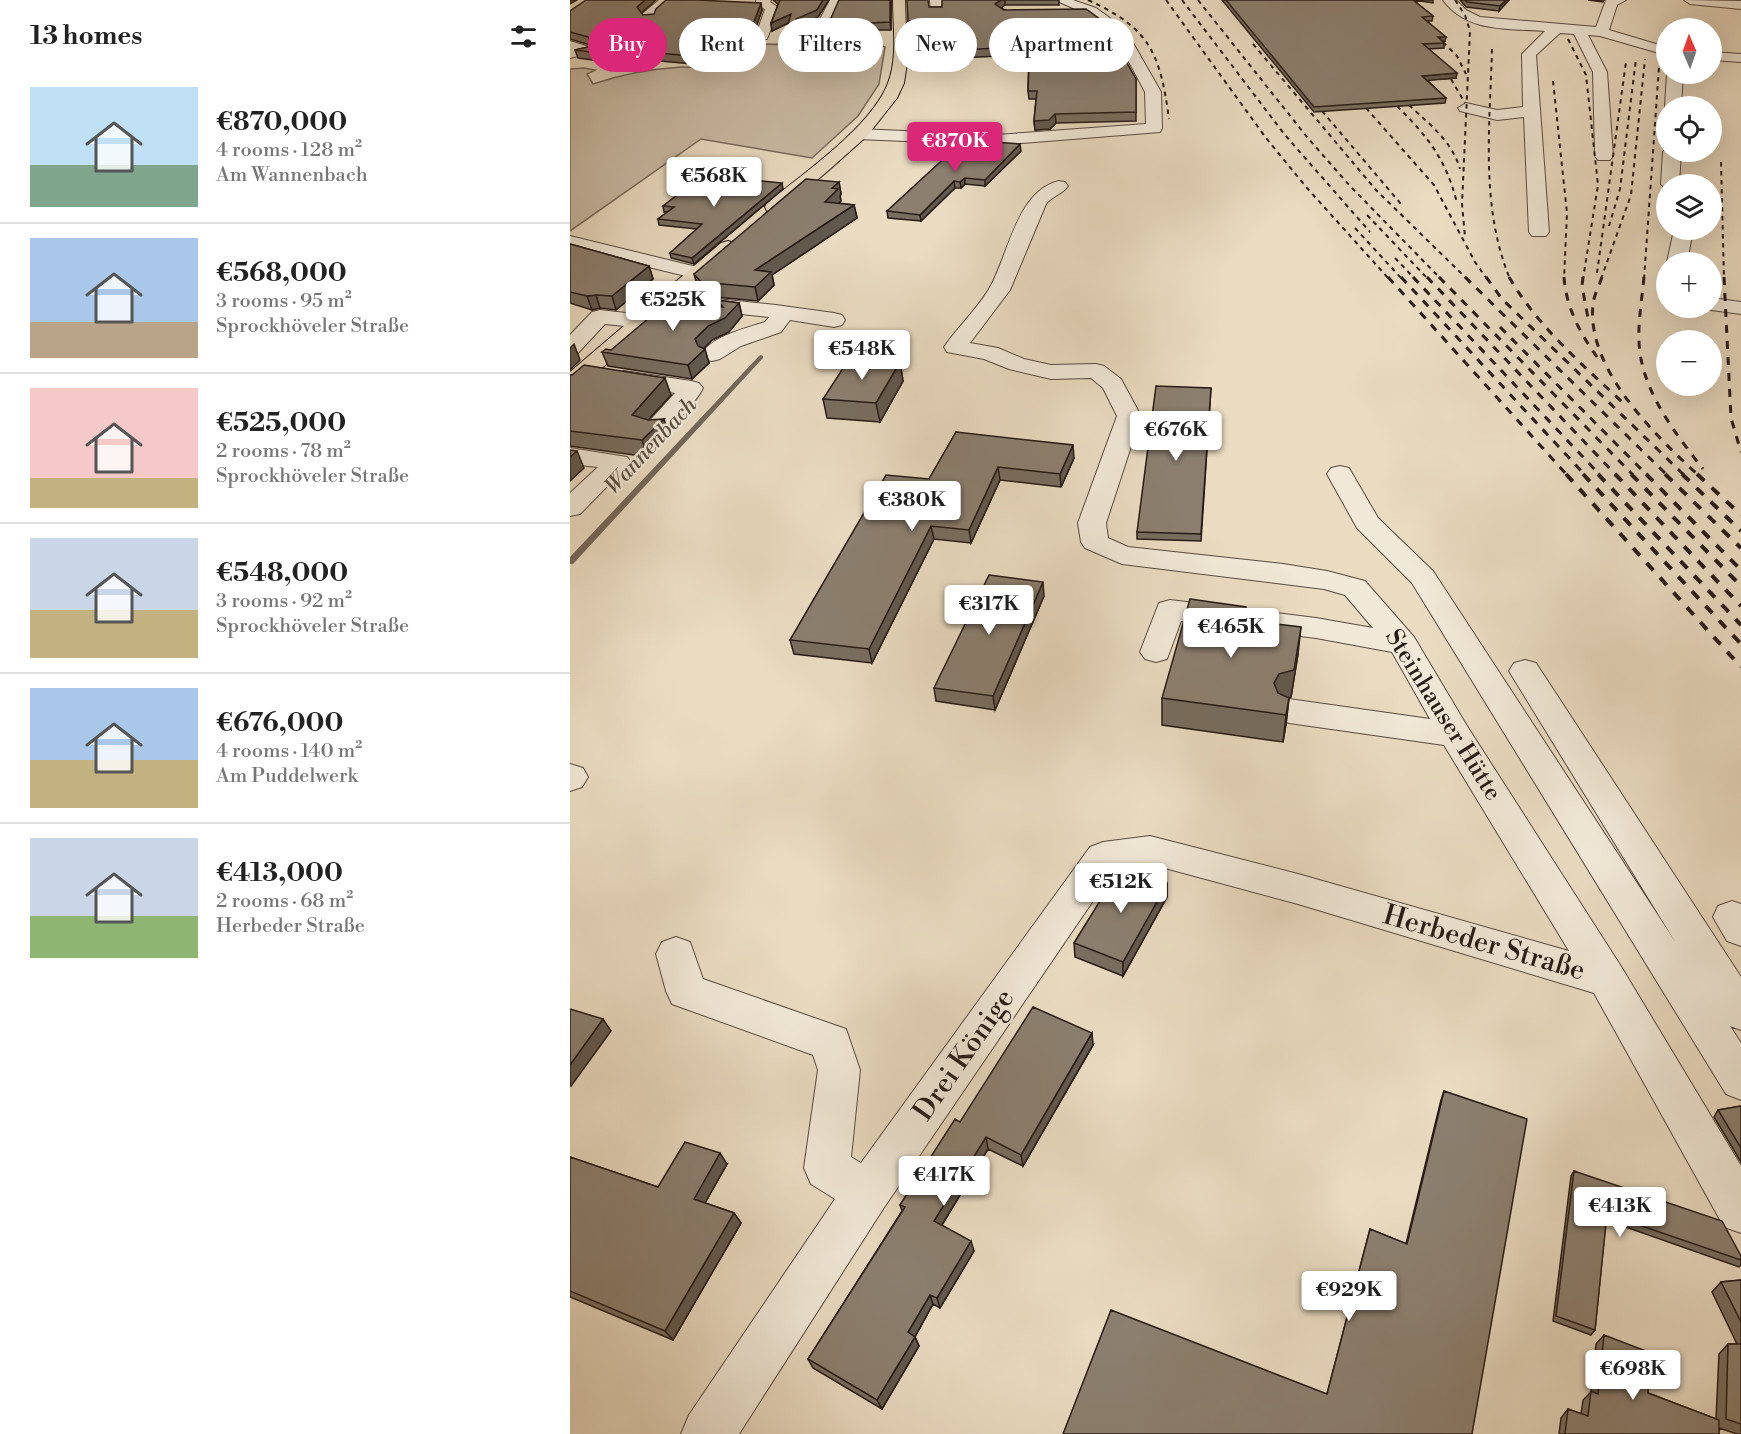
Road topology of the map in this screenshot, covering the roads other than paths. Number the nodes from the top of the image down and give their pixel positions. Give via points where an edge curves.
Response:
1 (667, 0) edge
2 (836, 0) edge
3 (899, 0) edge
4 (1061, 0) edge
5 (1449, 0) edge
6 (1620, 0) edge
7 (1690, 0) edge
8 (759, 2) edge
9 (1741, 5) edge
10 (1048, 11) edge
11 (1091, 11) junction
12 (650, 17) edge
13 (827, 18) edge
14 (766, 25) edge
15 (1557, 28) junction
16 (1579, 30) junction
17 (1602, 31) junction
18 (1656, 35) edge
19 (570, 45) edge
20 (1656, 48) edge
21 (570, 54) edge
22 (1722, 57) edge
23 (1741, 58) edge
24 (1531, 106) junction
25 (1466, 108) dead end
26 (858, 134) junction
27 (1604, 156) dead end
28 (1059, 186) dead end
29 (759, 220) edge
30 (1539, 232) dead end
31 (741, 236) edge
32 (570, 242) edge
33 (698, 273) junction
34 (667, 300) junction
35 (1722, 305) edge
36 (1740, 308) edge
37 (784, 312) junction
38 (834, 320) dead end
39 (644, 321) junction
40 (570, 348) edge
41 (712, 354) dead end
42 (577, 378) edge
43 (655, 428) edge
44 (570, 456) edge
45 (1340, 474) dead end
46 (570, 508) edge
47 (1402, 644) junction
48 (1156, 652) dead end
49 (1525, 671) dead end
50 (1289, 711) edge
51 (1455, 735) junction
52 (1103, 857) joint
53 (676, 954) dead end
54 (1608, 980) junction
55 (1741, 1012) edge
56 (1741, 1080) edge
57 (867, 1193) junction
58 (1741, 1210) edge
59 (708, 1434) edge

1 - 12 street
2 - 13 street
3 - 26 main road via 901,56 897,82 881,111
4 - 11 street
5 - 15 street via 1461,13 1477,21
6 - 17 street via 1611,3
7 - 9 street
8 - 14 street via 772,8
10 - 11 street
11 - 26 street via 1120,32 1147,77 1153,92 1154,128 997,140
15 - 16 street
15 - 24 street via 1529,54
16 - 17 street
16 - 27 street via 1600,72
17 - 18 street
17 - 20 street
19 - 21 street via 585,50
22 - 23 street
24 - 25 street via 1527,112 1503,115
24 - 30 street
26 - 29 main road
28 - 47 street, Steinhauser Hütte via 1037,202 999,290 955,347 990,353 1051,372 1096,371 1113,384 1129,416 1092,523 1095,542 1122,555 1283,573 1355,588
31 - 33 main road
32 - 33 street
33 - 34 main road
34 - 37 street
34 - 39 main road
35 - 36 street
37 - 38 street
37 - 41 street via 773,327 733,341
39 - 40 street via 600,317
39 - 42 main road
42 - 43 street via 691,388
44 - 46 street via 618,462
45 - 56 street via 1368,522 1423,577
47 - 48 street via 1316,628 1170,610
47 - 51 street, Steinhauser Hütte
49 - 55 street
50 - 51 street
51 - 54 street, Steinhauser Hütte
52 - 54 street, Herbeder Straße via 1150,850 1310,892
52 - 57 street, Drei Könige
53 - 57 street via 686,991 831,1042 838,1070 827,1168
54 - 58 street, Herbeder Straße
57 - 59 street, Drei Könige

